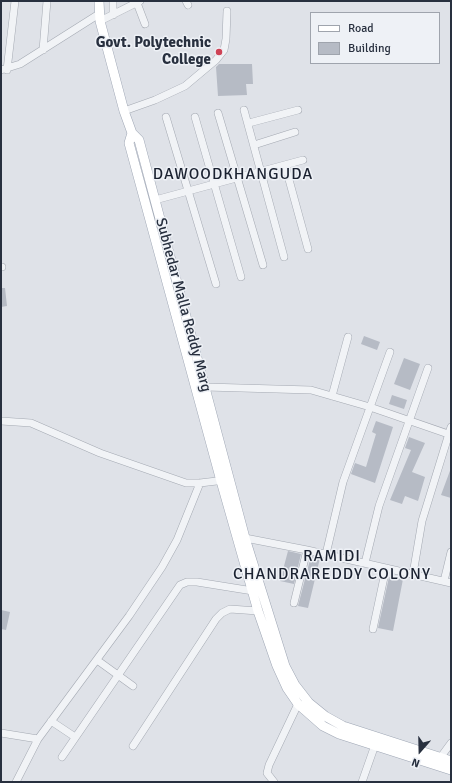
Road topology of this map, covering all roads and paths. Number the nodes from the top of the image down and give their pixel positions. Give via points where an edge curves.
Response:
1 (15, 1) edge
2 (47, 1) edge
3 (99, 1) edge
4 (113, 1) edge
5 (139, 2) edge
6 (227, 11) dead end
7 (113, 15) junction
8 (100, 17) junction
9 (145, 24) dead end
10 (43, 50) junction
11 (4, 70) edge
12 (244, 110) dead end
13 (298, 110) dead end
14 (124, 111) junction
15 (218, 113) dead end
16 (166, 117) dead end
17 (195, 117) dead end
18 (249, 123) junction
19 (295, 132) dead end
20 (132, 133) junction
21 (254, 145) junction
22 (303, 160) dead end
23 (285, 165) junction
24 (261, 172) junction
25 (237, 178) junction
26 (214, 184) junction
27 (189, 191) junction
28 (155, 200) junction
29 (308, 249) dead end
30 (284, 257) dead end
31 (263, 265) dead end
32 (241, 277) dead end
33 (216, 284) dead end
34 (348, 337) dead end
35 (390, 352) dead end
36 (428, 368) dead end
37 (206, 387) junction
38 (332, 396) junction
39 (370, 407) junction
40 (410, 420) junction
41 (1, 421) edge
42 (450, 432) edge
43 (226, 480) junction
44 (200, 483) junction
45 (246, 538) junction
46 (307, 550) junction
47 (451, 552) edge
48 (326, 554) junction
49 (365, 563) junction
50 (386, 568) junction
51 (413, 574) junction
52 (447, 582) edge
53 (253, 591) junction
54 (294, 603) dead end
55 (258, 611) junction
56 (373, 629) dead end
57 (98, 660) junction
58 (118, 675) junction
59 (133, 686) dead end
60 (298, 704) junction
61 (51, 721) junction
62 (1, 733) edge
63 (75, 737) junction
64 (38, 739) junction
65 (451, 743) edge
66 (375, 745) junction
67 (134, 746) dead end
68 (62, 758) dead end
69 (440, 758) junction
70 (451, 761) edge
71 (451, 770) edge
72 (16, 782) edge
73 (274, 782) edge
74 (362, 782) edge

1 - 11 street
2 - 10 street
3 - 8 main road, Subhedar Malla Reddy Marg
4 - 7 street
5 - 7 street
5 - 9 street
6 - 14 street via 224,50 216,60 185,86
7 - 8 street
8 - 10 street
8 - 14 main road, Subhedar Malla Reddy Marg
10 - 11 street
12 - 18 street
13 - 18 street
14 - 20 main road, Subhedar Malla Reddy Marg
15 - 25 street
16 - 27 street
17 - 26 street
18 - 21 street
19 - 21 street
20 - 28 main road, Subhedar Malla Reddy Marg via 139,140
20 - 43 main road, Subhedar Malla Reddy Marg via 129,143
21 - 24 street
22 - 23 street
23 - 24 street
23 - 29 street
24 - 25 street
24 - 30 street
25 - 26 street
25 - 31 street
26 - 27 street
26 - 32 street
27 - 28 street
27 - 33 street
28 - 37 main road, Subhedar Malla Reddy Marg
34 - 38 street
35 - 39 street
36 - 40 street
37 - 38 street via 311,390
37 - 43 main road, Subhedar Malla Reddy Marg
38 - 39 street
39 - 40 street
39 - 48 street via 343,482
40 - 42 street
40 - 49 street via 379,506
41 - 44 street via 31,423 100,453 186,483
42 - 51 street via 422,521
43 - 44 street
43 - 45 main road
43 - 53 main road
44 - 57 street via 177,540 162,567
45 - 46 street
45 - 69 main road via 285,666 308,703 344,726
46 - 48 street
46 - 54 street
47 - 52 street
48 - 49 street
49 - 50 street
50 - 51 street
50 - 56 street
51 - 52 street
53 - 55 main road
53 - 58 street via 197,582 180,585
55 - 60 main road via 277,666
55 - 67 street via 230,609 216,619
57 - 58 street
57 - 61 street
58 - 59 street
58 - 63 street
60 - 66 main road via 323,726 339,734
60 - 73 street via 269,765 267,773
61 - 63 street
61 - 64 street
62 - 64 street
63 - 68 street
64 - 72 street
65 - 69 street
66 - 71 main road
66 - 74 street
69 - 70 main road

